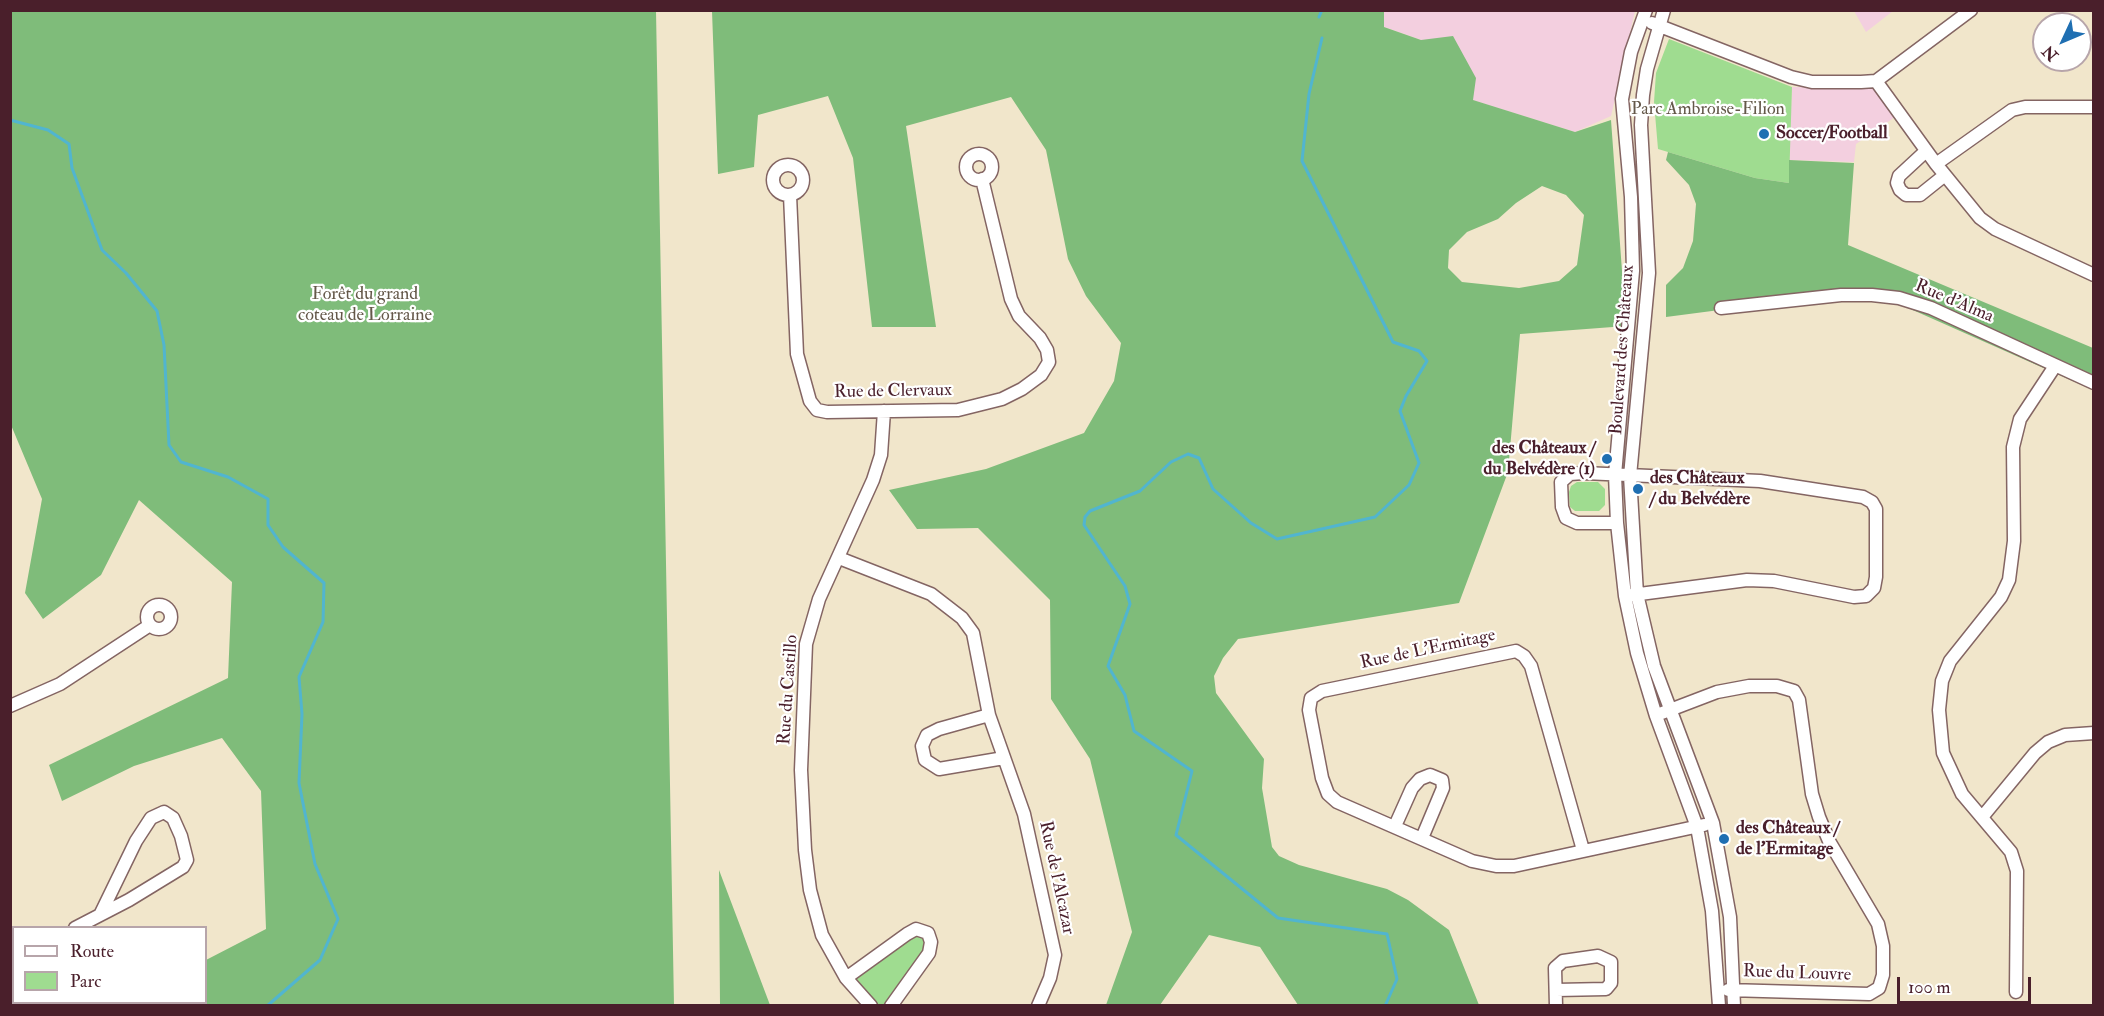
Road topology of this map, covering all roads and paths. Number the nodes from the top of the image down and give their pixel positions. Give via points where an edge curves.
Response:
1 (1664, 10) edge
2 (1971, 10) edge
3 (1644, 15) edge
4 (1658, 26) junction
5 (1876, 81) junction
6 (2094, 107) edge
7 (1926, 151) junction
8 (1936, 164) junction
9 (1945, 175) junction
10 (982, 179) dead end
11 (790, 195) dead end
12 (2094, 261) edge
13 (2093, 274) edge
14 (1720, 308) dead end
15 (2055, 366) junction
16 (2094, 383) edge
17 (884, 411) junction
18 (1615, 475) junction
19 (1630, 476) junction
20 (1617, 523) junction
21 (838, 558) junction
22 (1631, 595) junction
23 (150, 625) dead end
24 (10, 706) edge
25 (1670, 710) junction
26 (989, 714) junction
27 (1656, 716) junction
28 (2094, 733) edge
29 (1004, 758) junction
30 (1983, 816) junction
31 (1713, 823) junction
32 (1395, 826) junction
33 (1697, 827) junction
34 (1422, 838) junction
35 (1583, 850) junction
36 (101, 913) junction
37 (77, 926) edge
38 (846, 978) junction
39 (1556, 990) junction
40 (1734, 990) junction
41 (1719, 991) junction
42 (2016, 992) dead end
43 (871, 1005) edge
44 (891, 1005) edge
45 (1038, 1005) edge
46 (1556, 1005) edge
47 (1719, 1005) edge
48 (1734, 1005) edge

1 - 4 street, Boulevard des Châteaux
2 - 5 street
3 - 4 street
3 - 18 street, Boulevard des Châteaux via 1631,52 1622,99 1633,271
4 - 5 street via 1791,77 1812,82
4 - 19 street, Boulevard des Châteaux via 1642,95 1649,273
5 - 7 street
6 - 8 street via 2012,110
7 - 8 street
7 - 9 street via 1899,176 1900,190 1906,195 1920,195
8 - 9 street
9 - 13 street via 1980,218 1995,229
10 - 17 street, Rue de Clervaux via 1011,299 1019,316 1040,338 1049,362 1041,375 1002,399 958,410
11 - 17 street, Rue de Clervaux via 796,354 810,401 817,410 827,412
12 - 13 street
14 - 15 street, Rue d'Alma via 1841,295 1899,298 1930,308
15 - 16 street, Rue d'Alma
15 - 30 street via 2020,419 2013,447 2014,541 2009,580 2001,597 1950,661 1942,681 1939,710 1943,753 1962,794
17 - 21 street, Rue du Castillo via 881,455
18 - 19 street
18 - 20 street, Boulevard des Châteaux
18 - 20 street via 1570,474 1561,482 1562,507 1566,518 1577,523
19 - 22 street, Boulevard des Châteaux
19 - 22 street via 1760,481 1863,497 1876,509 1876,577 1874,588 1866,596 1747,580
20 - 22 street, Boulevard des Châteaux
21 - 26 street, Rue de l'Alcazar via 931,594 962,618 973,633
21 - 38 street, Rue du Castillo via 819,599 807,644 801,771 810,890 822,935
22 - 25 street, Boulevard des Châteaux
22 - 27 street, Boulevard des Châteaux via 1637,653
23 - 24 street via 60,684
25 - 27 street, Rue du Louvre
25 - 31 street, Boulevard des Châteaux
25 - 40 street, Rue du Louvre via 1717,692 1749,686 1777,686 1794,691 1799,700 1812,794 1819,817 1878,924 1883,945 1883,975 1879,988 1869,994
26 - 29 street, Rue de l'Alcazar
26 - 29 street via 927,735 922,746 925,760 939,769
27 - 33 street, Boulevard des Châteaux
28 - 30 street via 2048,741
29 - 45 street, Rue de l'Alcazar via 1018,792 1055,955
30 - 42 street via 2011,852 2017,871
31 - 33 street, Rue de L'Ermitage
31 - 40 street, Boulevard des Châteaux via 1730,917
32 - 34 street, Rue de L'Ermitage
32 - 34 street via 1420,779 1430,775 1442,780 1443,788
32 - 35 street, Rue de L'Ermitage via 1337,802 1328,794 1309,710 1311,698 1322,691 1516,651 1531,666
33 - 35 street, Rue de L'Ermitage
33 - 41 street, Boulevard des Châteaux via 1712,910
34 - 35 street, Rue de L'Ermitage via 1472,861 1496,866 1514,866
36 - 36 street via 183,867 187,860 173,818 164,812 151,818
36 - 37 street
38 - 43 street, Rue du Castillo
38 - 44 street via 916,929 928,933 929,953
39 - 39 street via 1606,989 1611,983 1611,962 1598,956 1563,962 1555,968
39 - 46 street
40 - 41 street, Rue du Louvre
40 - 48 street, Boulevard des Châteaux
41 - 47 street, Boulevard des Châteaux

